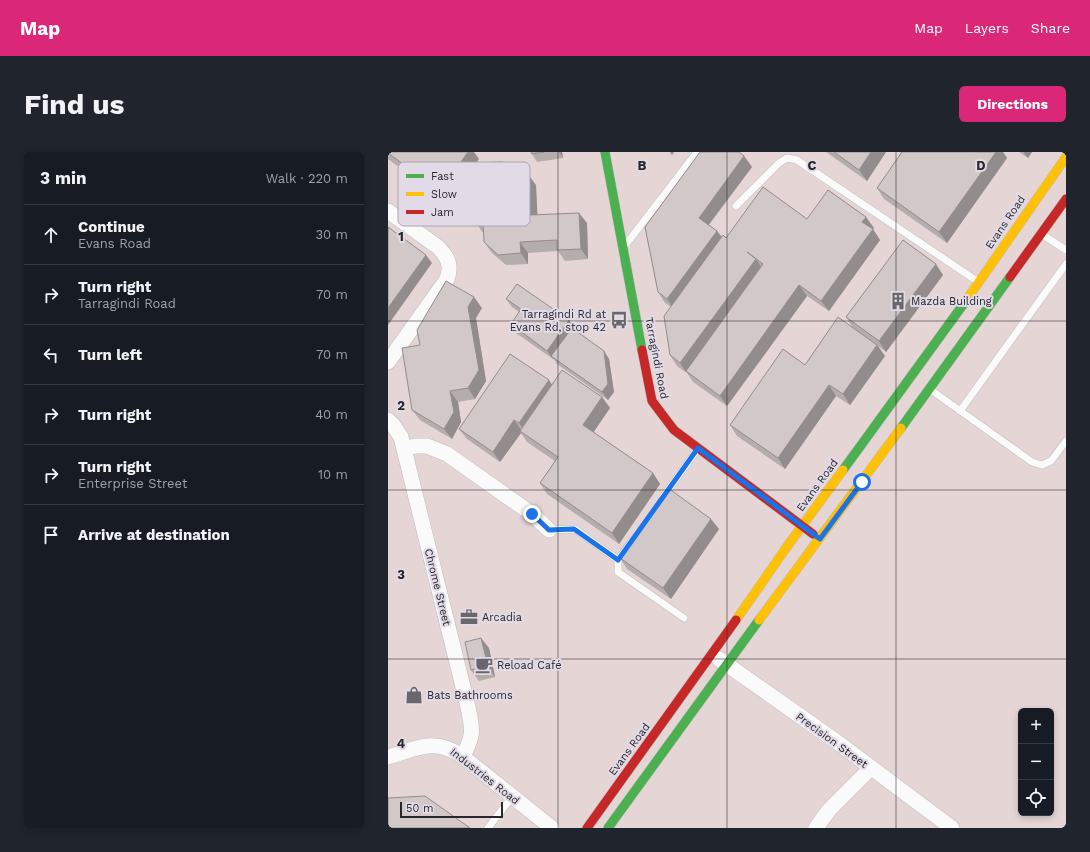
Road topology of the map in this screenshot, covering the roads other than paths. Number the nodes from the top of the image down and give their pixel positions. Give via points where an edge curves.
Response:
1 (605, 152) edge
2 (697, 152) edge
3 (1066, 157) edge
4 (1066, 199) edge
5 (736, 206) dead end
6 (388, 210) edge
7 (398, 217) edge
8 (410, 226) edge
9 (1041, 234) junction
10 (624, 246) junction
11 (1066, 250) edge
12 (1066, 264) edge
13 (979, 282) junction
14 (388, 362) edge
15 (929, 389) junction
16 (960, 410) junction
17 (388, 420) edge
18 (1066, 441) edge
19 (698, 448) junction
20 (404, 449) junction
21 (659, 503) edge
22 (802, 525) junction
23 (549, 530) joint
24 (636, 535) edge
25 (820, 539) junction
26 (618, 560) junction
27 (684, 618) dead end
28 (712, 653) junction
29 (726, 664) junction
30 (388, 757) edge
31 (463, 757) junction
32 (872, 768) junction
33 (512, 797) junction
34 (488, 828) edge
35 (552, 828) edge
36 (587, 828) edge
37 (608, 828) edge
38 (816, 828) edge
39 (952, 828) edge

1 - 10 main road, Tarragindi Road
2 - 10 lane
3 - 13 main road, Evans Road
4 - 9 main road
5 - 13 lane via 779,163 787,158 797,160
6 - 7 street
8 - 14 street via 445,254 450,272
9 - 11 lane
9 - 15 main road
10 - 19 main road, Tarragindi Road via 652,402 667,424
12 - 16 lane
13 - 22 main road, Evans Road
15 - 16 lane
15 - 25 main road
16 - 18 lane via 1032,462 1042,465 1051,461
17 - 20 street, Chrome Street via 400,437
19 - 21 lane
19 - 22 main road, Tarragindi Road
20 - 23 street via 427,446 447,454 532,514
20 - 31 street, Chrome Street via 468,707 472,728 471,741
22 - 25 main road, Tarragindi Road
22 - 28 main road, Evans Road
23 - 26 lane via 574,529
24 - 26 lane
25 - 29 main road
26 - 27 lane via 618,572
28 - 29 street, Precision Street
28 - 36 main road, Evans Road
29 - 32 street, Precision Street
29 - 37 main road
30 - 31 street, Industries Road via 434,745 448,747
31 - 33 street, Industries Road
32 - 38 street via 829,810
32 - 39 street, Precision Street
33 - 34 lane
33 - 35 street, Industries Road

